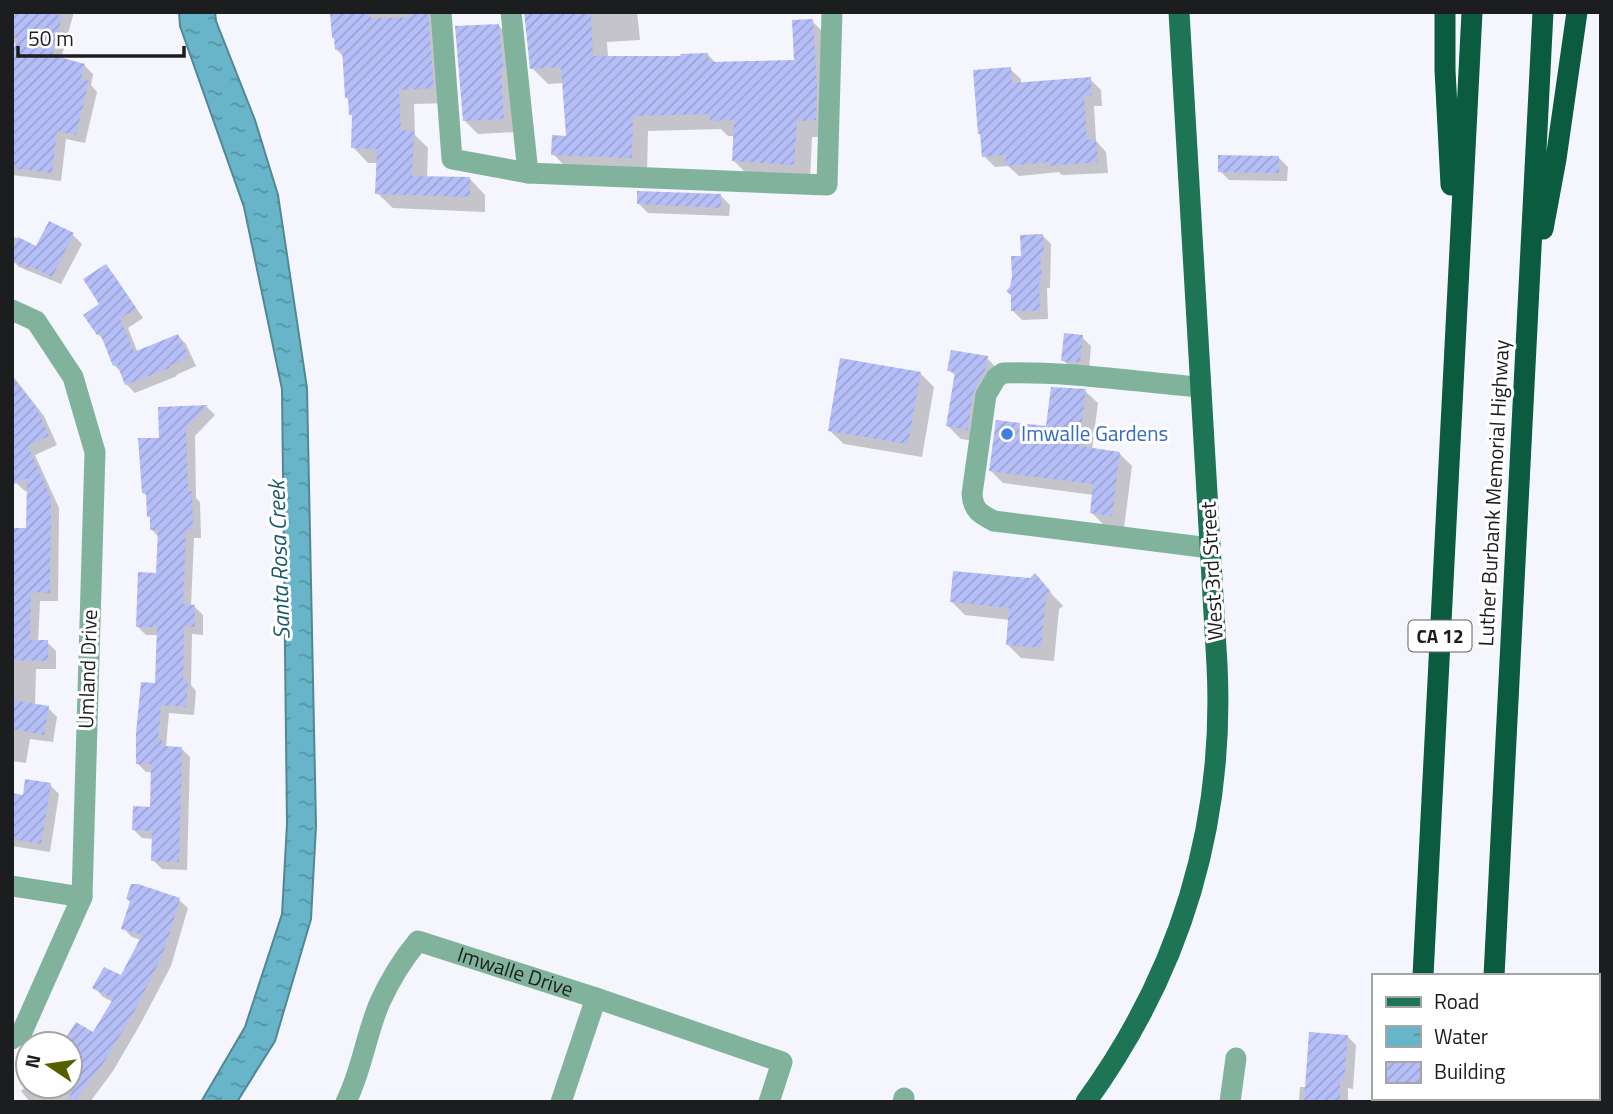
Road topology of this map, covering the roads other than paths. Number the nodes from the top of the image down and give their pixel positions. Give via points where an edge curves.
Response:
1 (441, 12) edge
2 (511, 12) edge
3 (832, 12) edge
4 (1179, 12) edge
5 (1445, 12) edge
6 (1472, 12) edge
7 (1543, 12) edge
8 (1577, 12) edge
9 (528, 173) junction
10 (1457, 297) junction
11 (12, 310) edge
12 (1528, 310) junction
13 (1200, 387) junction
14 (1210, 548) junction
15 (12, 886) edge
16 (82, 897) junction
17 (1423, 974) edge
18 (1494, 974) edge
19 (596, 998) junction
20 (12, 1039) edge
21 (1236, 1058) dead end
22 (346, 1102) edge
23 (561, 1102) edge
24 (769, 1102) edge
25 (1086, 1102) edge
26 (1230, 1102) edge

1 - 9 street via 452,159
2 - 9 street
3 - 9 street via 827,185
4 - 13 main road, West 3rd Street
5 - 10 highway
6 - 10 highway, CA 12
7 - 12 highway, Luther Burbank Memorial Highway
8 - 12 highway
10 - 17 highway, CA 12
11 - 16 street, Umland Drive via 36,321 73,377 94,452
12 - 18 highway, Luther Burbank Memorial Highway
13 - 14 main road, West 3rd Street
13 - 14 street via 1089,375 1003,373 986,395 972,494 980,514 994,521
14 - 25 main road, West 3rd Street via 1218,724 1202,854 1156,985 1129,1038
15 - 16 street
16 - 20 street, Umland Drive via 22,1032
19 - 22 street, Imwalle Drive via 418,941 404,957 380,1003
19 - 23 street
19 - 24 street, Imwalle Drive via 782,1062
21 - 26 street

